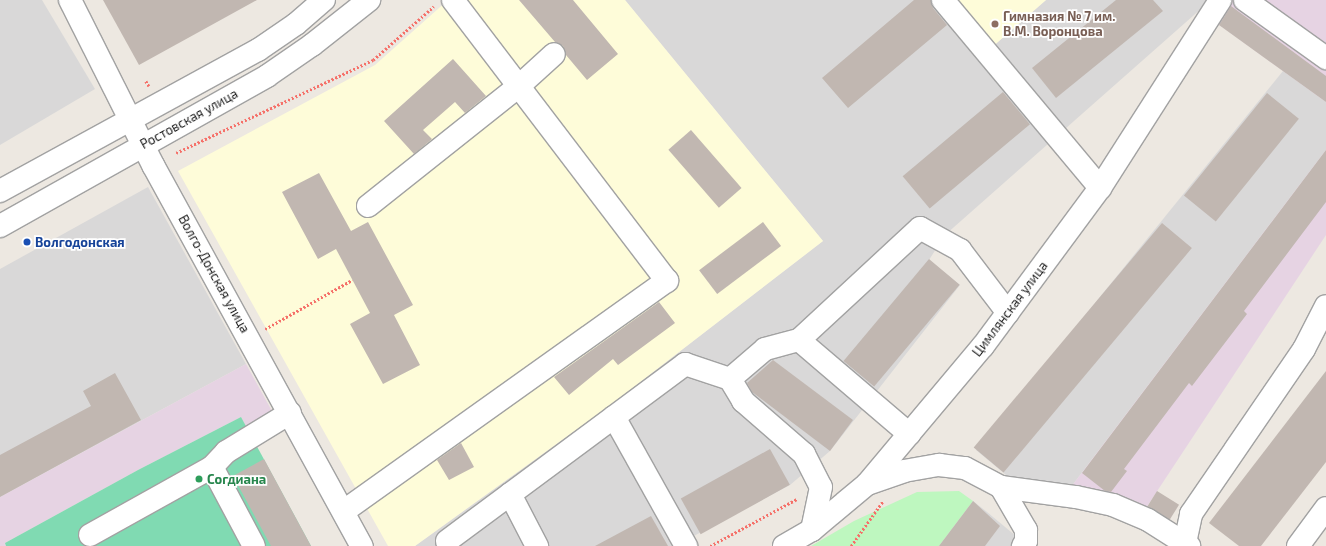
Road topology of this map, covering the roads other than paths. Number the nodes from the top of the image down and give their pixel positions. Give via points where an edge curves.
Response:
1 (70, 0) edge
2 (324, 0) edge
3 (369, 0) edge
4 (453, 0) edge
5 (943, 0) edge
6 (1220, 0) edge
7 (1252, 2) edge
8 (554, 54) dead end
9 (1326, 58) edge
10 (519, 86) junction
11 (131, 120) junction
12 (143, 144) junction
13 (1100, 188) junction
14 (0, 191) edge
15 (368, 206) dead end
16 (0, 226) edge
17 (1326, 306) edge
18 (1008, 313) junction
19 (799, 340) junction
20 (730, 379) junction
21 (290, 413) junction
22 (614, 417) junction
23 (909, 434) junction
24 (212, 467) junction
25 (867, 484) junction
26 (1001, 487) junction
27 (510, 494) junction
28 (1326, 508) edge
29 (344, 511) junction
30 (812, 530) junction
31 (90, 535) dead end
32 (447, 541) dead end
33 (1187, 544) edge
34 (254, 546) edge
35 (362, 546) edge
36 (537, 546) edge
37 (686, 546) edge
38 (784, 546) edge
39 (1023, 546) edge
40 (1298, 546) edge

1 - 11 street, Волго-Донская улица
2 - 11 street, Ростовская улица via 296,24 258,50
3 - 12 street, Ростовская улица via 312,45 267,76
4 - 10 street
5 - 13 street
6 - 13 street, Цимлянская улица
7 - 9 street
8 - 10 street
10 - 15 street
10 - 29 street via 667,281
11 - 12 street, Волго-Донская улица
11 - 14 street, Ростовская улица
12 - 16 street, Ростовская улица
12 - 21 street, Волго-Донская улица
13 - 18 street, Цимлянская улица
17 - 33 street via 1304,349 1191,514
18 - 19 street via 960,250 920,228
18 - 23 street, Цимлянская улица
19 - 20 street via 765,349
19 - 23 street
20 - 22 street via 685,364
20 - 30 street via 743,401 804,454 821,487
21 - 24 street via 226,452
21 - 29 street, Волго-Донская улица
22 - 27 street
22 - 37 street
23 - 25 street, Цимлянская улица
24 - 31 street
24 - 34 street
25 - 26 street via 904,471 939,465 965,468
25 - 30 street, Цимлянская улица via 844,506
26 - 33 street via 1076,497 1113,505 1148,520
26 - 39 street via 1026,530
27 - 32 street
27 - 36 street
28 - 40 street
29 - 35 street, Волго-Донская улица
30 - 38 street, Цимлянская улица

